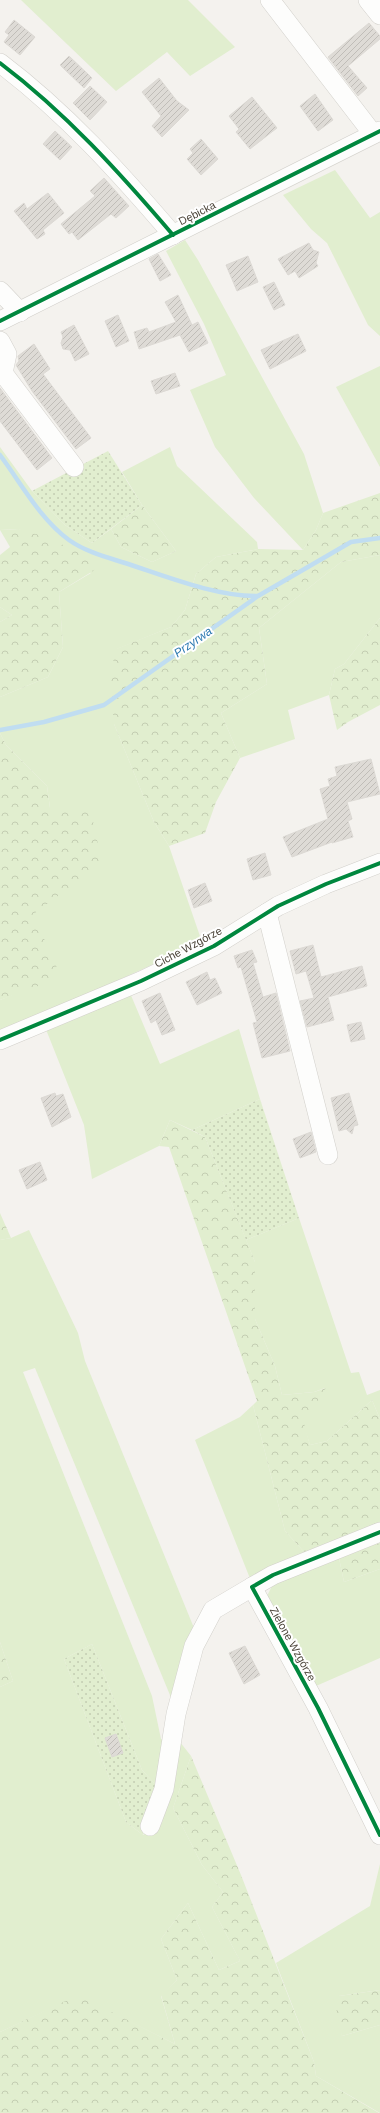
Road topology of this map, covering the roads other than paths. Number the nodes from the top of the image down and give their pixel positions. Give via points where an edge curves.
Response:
1 (270, 0) edge
2 (368, 0) edge
3 (380, 15) edge
4 (0, 63) edge
5 (376, 133) edge
6 (173, 235) junction
7 (0, 291) edge
8 (20, 312) junction
9 (0, 322) edge
10 (0, 341) edge
11 (74, 467) dead end
12 (380, 863) edge
13 (267, 913) junction
14 (0, 1040) edge
15 (328, 1156) dead end
16 (380, 1532) edge
17 (252, 1587) junction
18 (150, 1826) dead end
19 (380, 1835) edge

1 - 5 street
2 - 3 street
4 - 6 street via 92,144
5 - 6 street, Dębicka
6 - 8 street, Dębicka
7 - 8 street
8 - 9 street, Dębicka
10 - 11 street via 7,354 3,373
12 - 13 street, Ciche Wzgórze via 326,884
13 - 14 street, Ciche Wzgórze via 214,946 141,982
13 - 15 street
16 - 17 street via 274,1575
17 - 18 street via 213,1610 194,1646 176,1714 164,1789
17 - 19 street, Zielone Wzgórze via 318,1708

